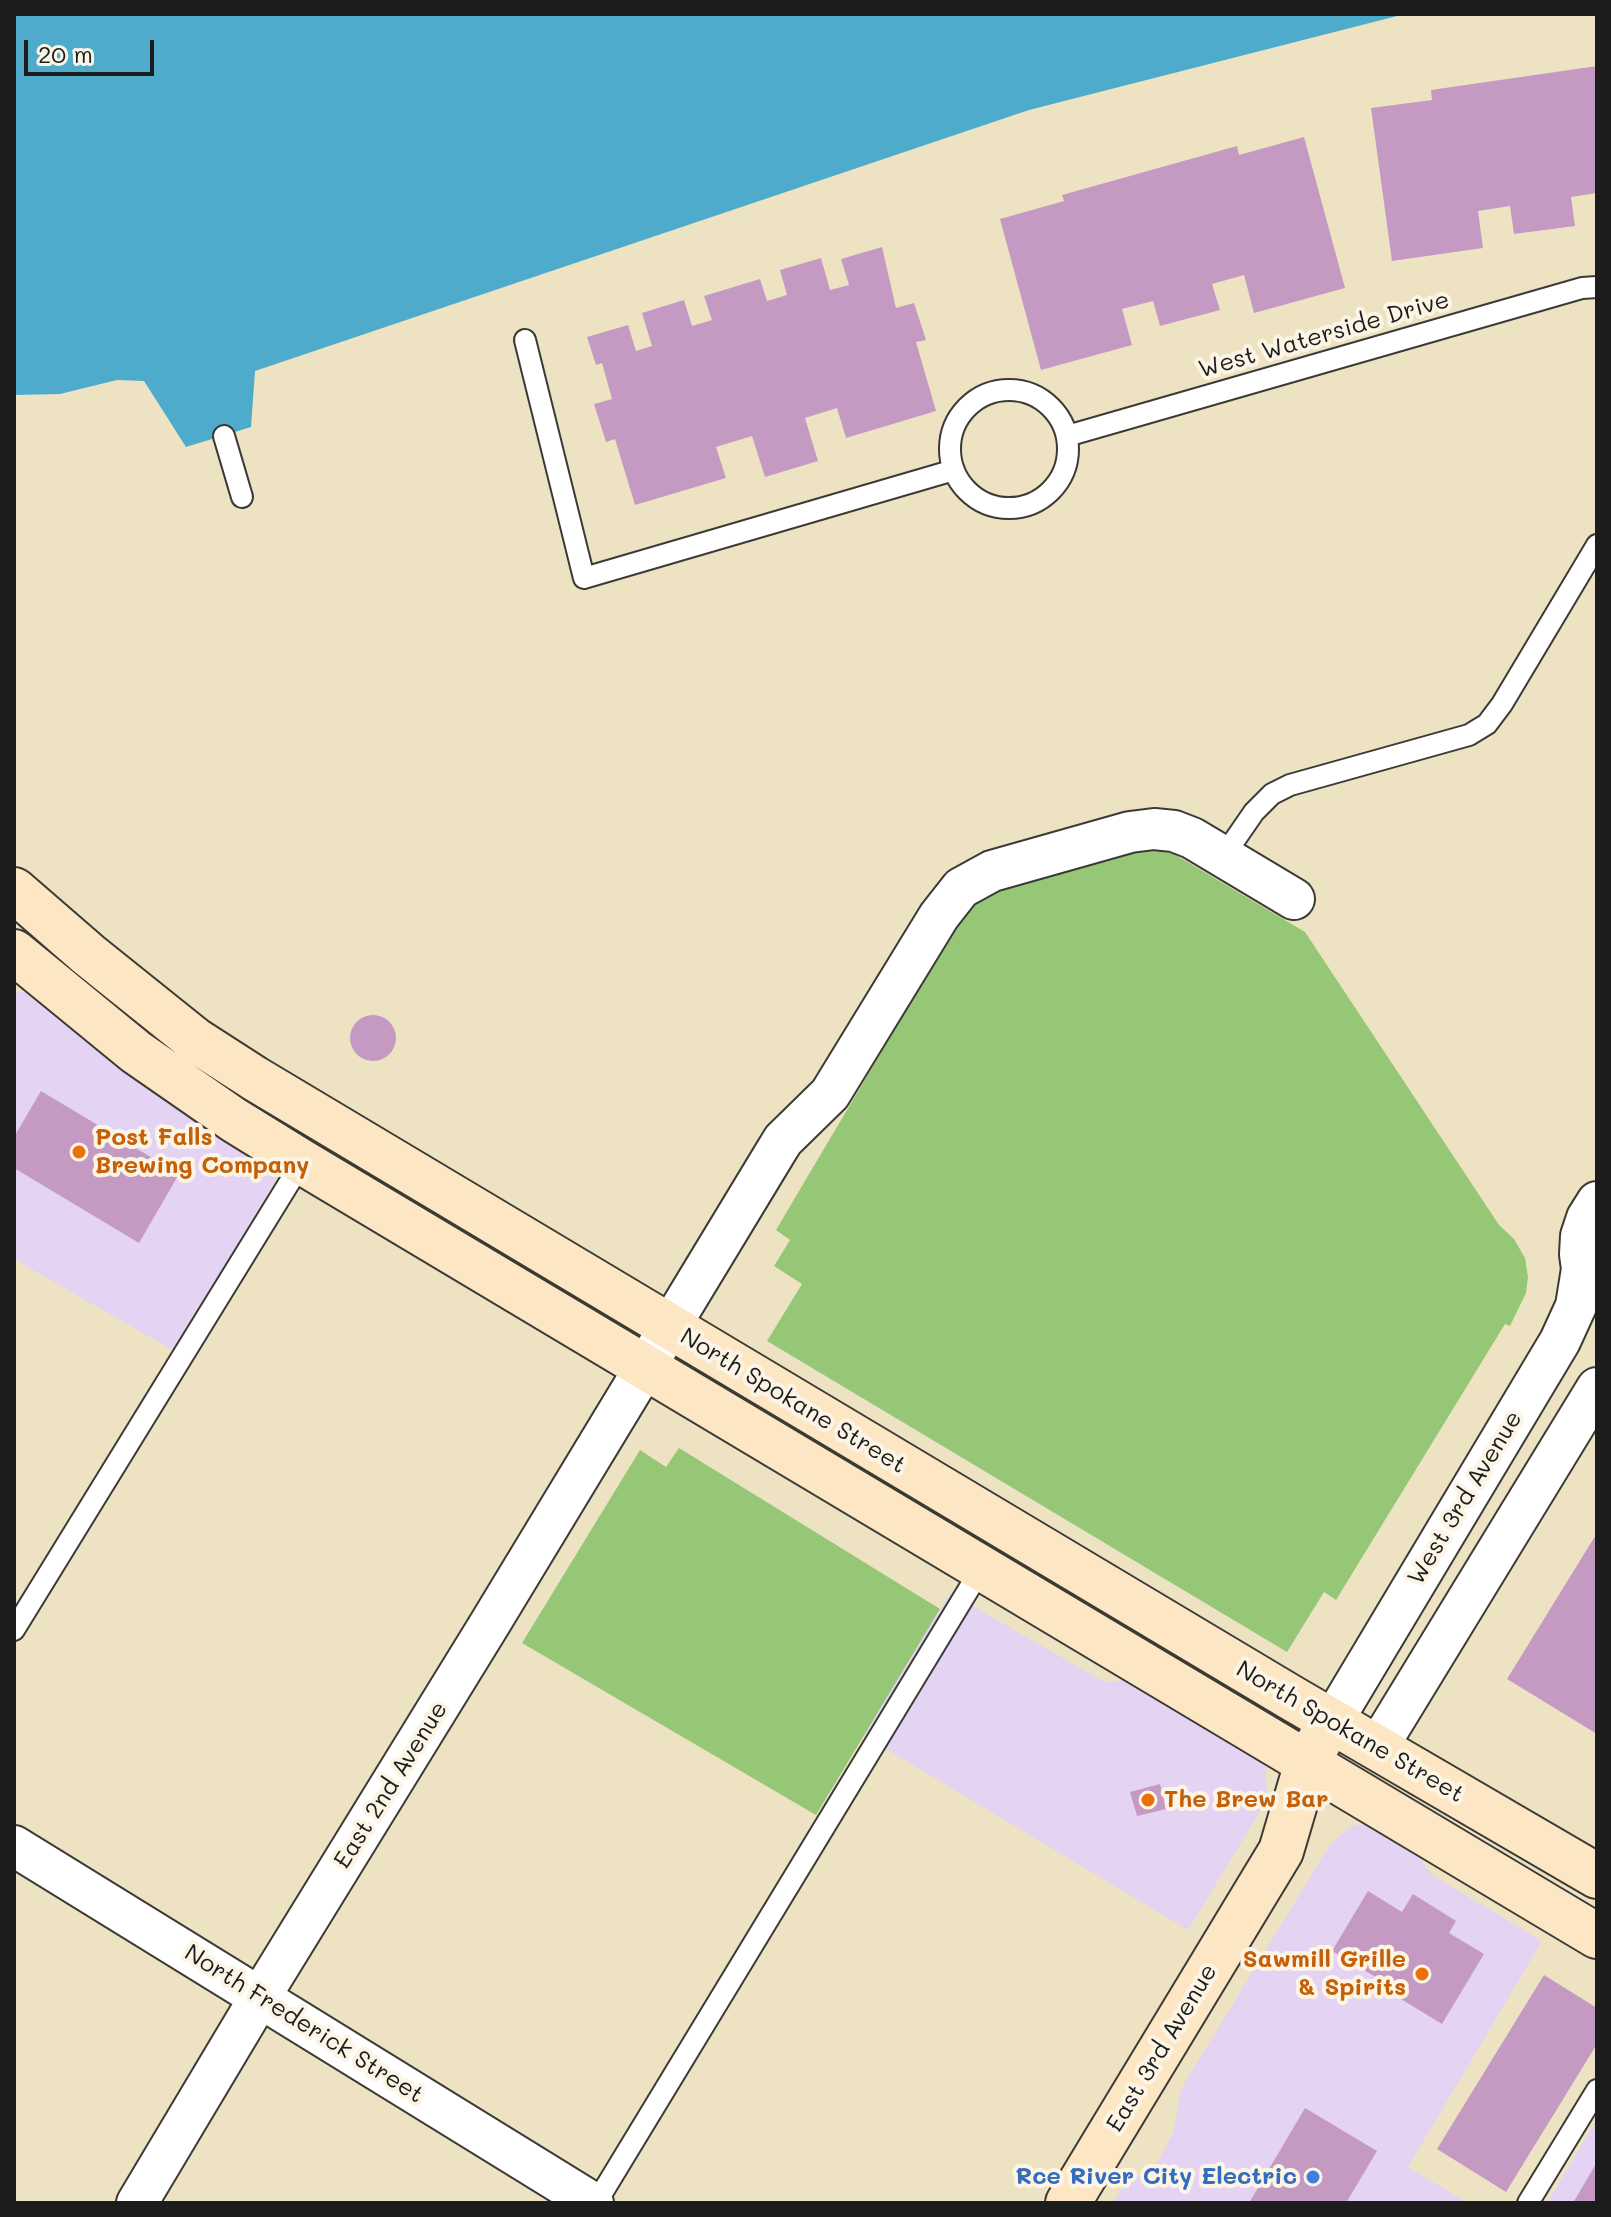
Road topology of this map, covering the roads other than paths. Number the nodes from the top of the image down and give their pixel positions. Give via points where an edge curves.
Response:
1 (1597, 287) edge
2 (525, 340) dead end
3 (224, 436) dead end
4 (1067, 436) junction
5 (954, 470) junction
6 (242, 497) dead end
7 (1597, 545) edge
8 (1223, 857) junction
9 (17, 899) edge
10 (1294, 899) dead end
11 (14, 952) edge
12 (302, 1162) junction
13 (1597, 1202) edge
14 (1590, 1283) edge
15 (669, 1326) junction
16 (645, 1367) junction
17 (1597, 1388) edge
18 (981, 1569) junction
19 (14, 1630) edge
20 (1332, 1722) junction
21 (1377, 1748) junction
22 (1307, 1763) junction
23 (1352, 1790) junction
24 (14, 1846) edge
25 (1281, 1851) junction
26 (1597, 1876) edge
27 (1597, 1936) edge
28 (260, 1997) junction
29 (1597, 2090) edge
30 (137, 2203) edge
31 (594, 2203) edge
32 (1069, 2203) edge
33 (1528, 2203) edge

1 - 4 lane, West Waterside Drive
2 - 5 lane via 584,578
3 - 6 lane
4 - 5 lane via 1064,471 1055,487 1026,506 990,505 962,485
4 - 5 lane via 1060,418 1031,394 993,393 961,414 950,451
7 - 8 lane via 1487,724 1469,735 1272,794
8 - 10 street, East 2nd Avenue
8 - 15 street, East 2nd Avenue via 1183,835 1154,829 992,871 961,888 847,1069 820,1105 783,1140
9 - 15 main road, North Spokane Street via 195,1040
11 - 12 main road, North Spokane Street via 147,1060
12 - 16 main road, North Spokane Street
12 - 19 lane
13 - 14 street, West 3rd Avenue via 1581,1236
14 - 20 street, West 3rd Avenue
15 - 16 street, East 2nd Avenue
15 - 20 main road, North Spokane Street
16 - 18 main road, North Spokane Street
16 - 28 street, East 2nd Avenue
17 - 21 street
18 - 22 main road, North Spokane Street
18 - 31 lane
20 - 21 main road, North Spokane Street
20 - 22 main road, East 3rd Avenue
21 - 23 main road, East 3rd Avenue
21 - 26 main road, North Spokane Street
22 - 23 main road, North Spokane Street
22 - 25 main road, East 3rd Avenue
23 - 25 main road, East 3rd Avenue
23 - 27 main road, North Spokane Street
24 - 28 street, North Frederick Street
25 - 32 main road, East 3rd Avenue
28 - 30 street, East 2nd Avenue
28 - 31 street, North Frederick Street
29 - 33 lane

